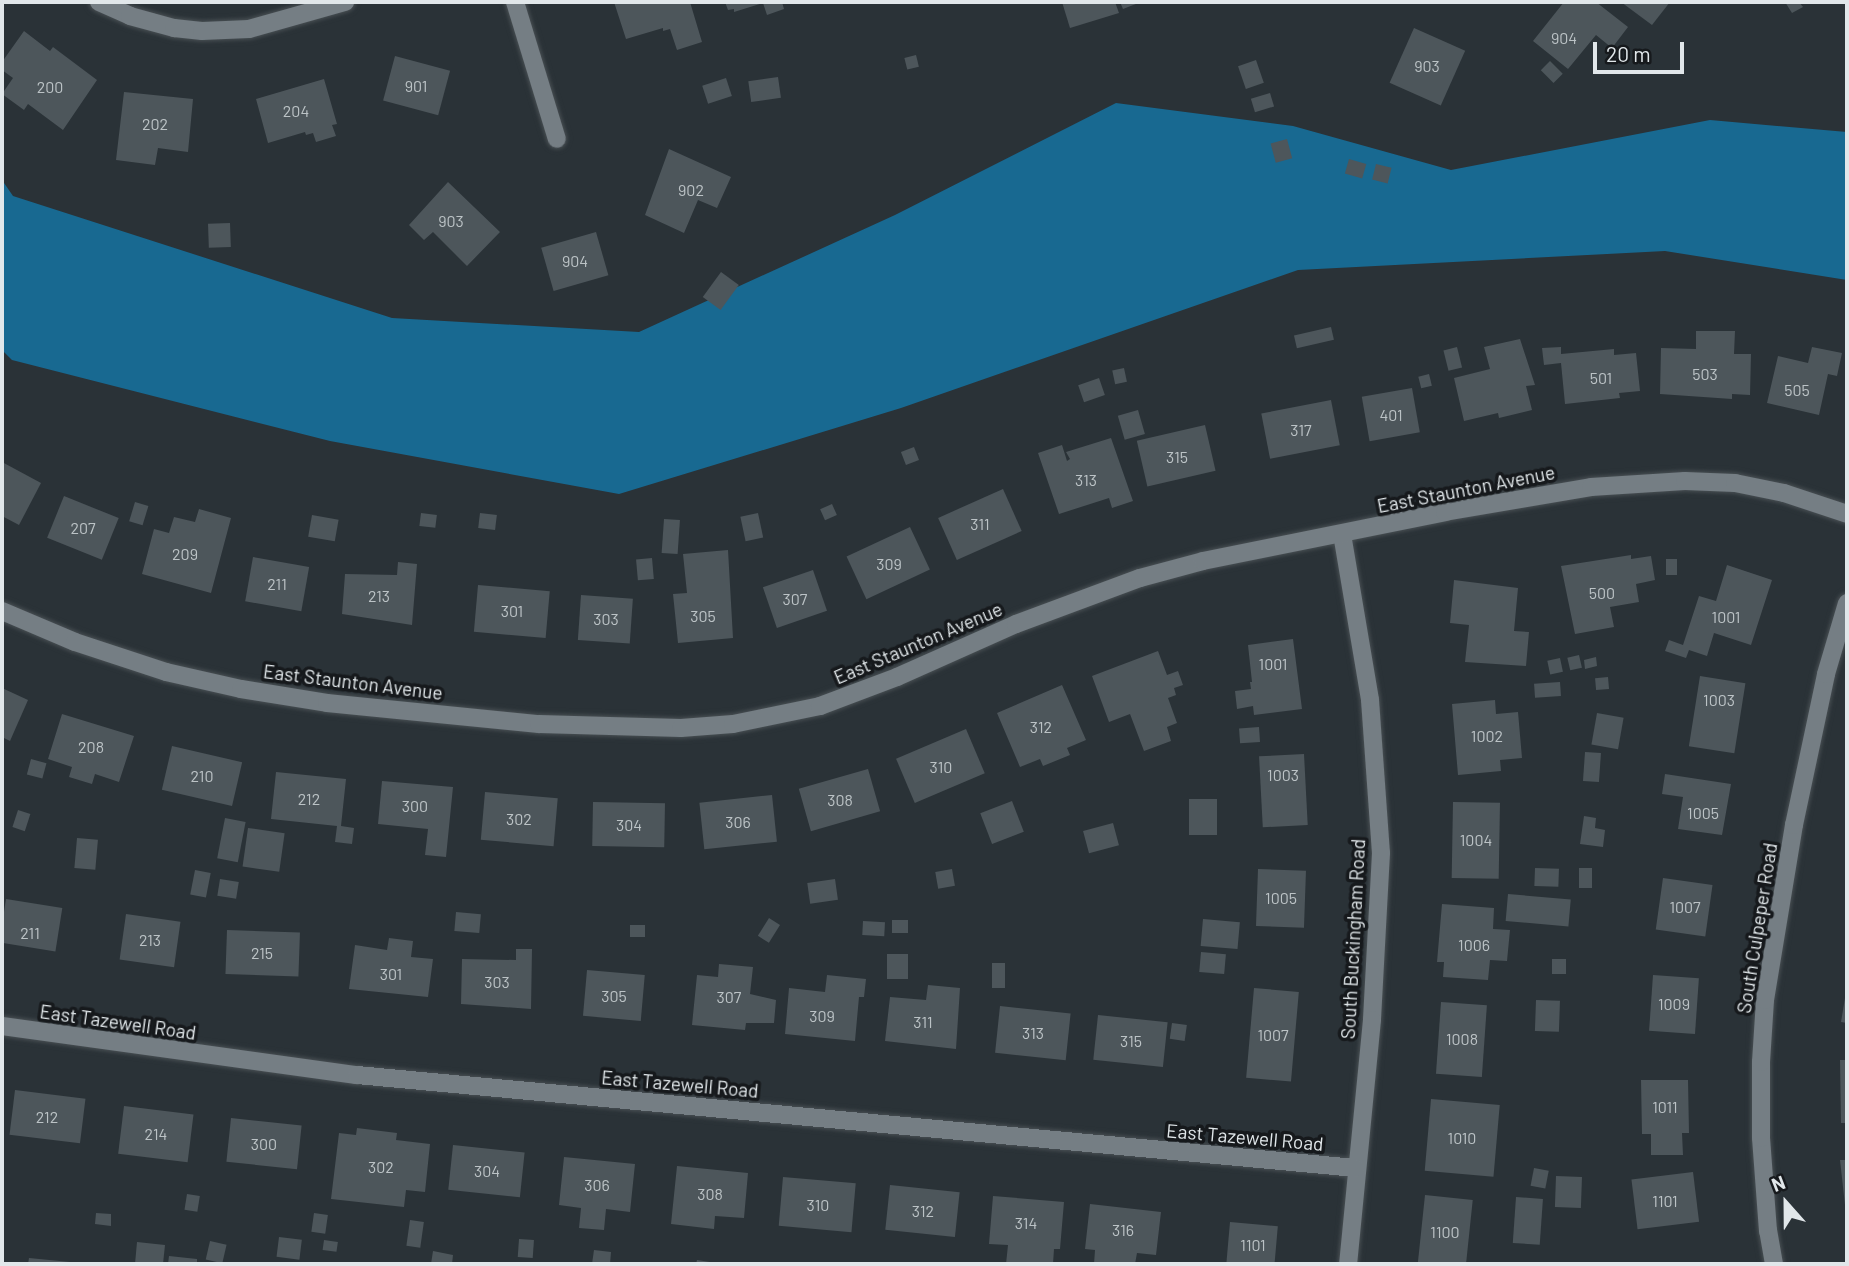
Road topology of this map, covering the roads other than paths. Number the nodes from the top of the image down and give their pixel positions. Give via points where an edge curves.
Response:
1 (99, 2) edge
2 (345, 2) edge
3 (515, 2) edge
4 (557, 139) dead end
5 (1847, 514) edge
6 (1342, 534) junction
7 (1847, 603) edge
8 (2, 611) edge
9 (2, 1026) edge
10 (1356, 1168) junction
11 (1348, 1264) edge
12 (1774, 1264) edge

1 - 2 street via 130,16 202,31 249,29
3 - 4 street
5 - 6 street, East Staunton Avenue via 1735,483 1639,482 1445,512
6 - 8 street, East Staunton Avenue via 1140,578 821,706 733,724 681,728 539,724 241,690 166,672 75,642
6 - 10 street, South Buckingham Road via 1370,700 1381,853 1372,1020
7 - 12 street, South Culpeper Road via 1826,674 1794,825 1765,1000 1761,1138
9 - 10 street, East Tazewell Road via 357,1075
10 - 11 street, South Buckingham Road

